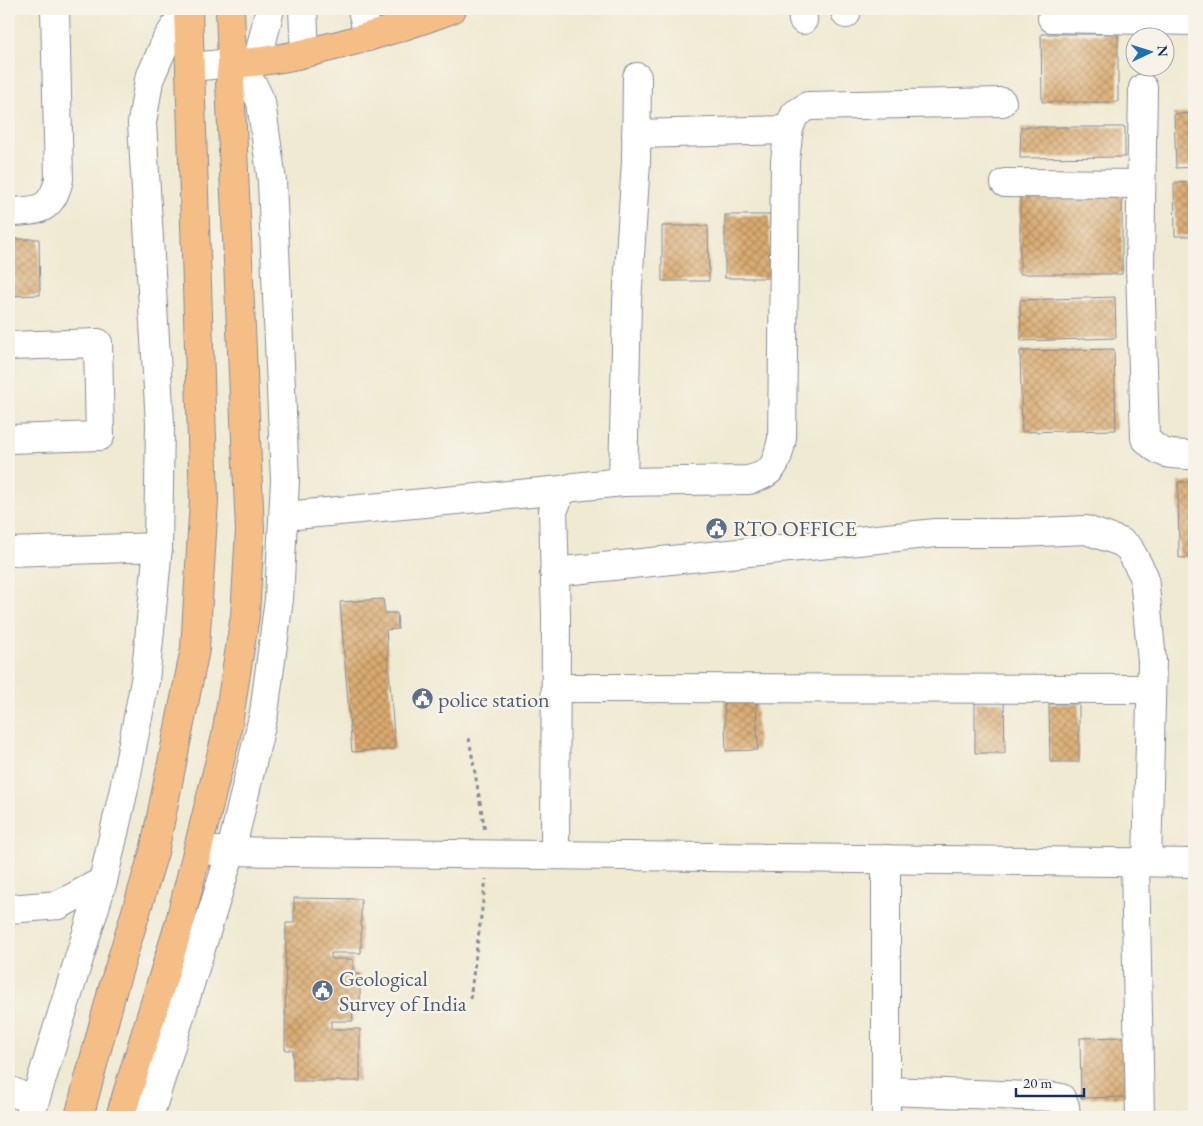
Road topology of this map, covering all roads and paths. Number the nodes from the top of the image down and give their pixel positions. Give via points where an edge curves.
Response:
1 (55, 9) edge
2 (187, 9) edge
3 (230, 9) edge
4 (270, 9) edge
5 (303, 9) edge
6 (362, 9) edge
7 (452, 9) edge
8 (1052, 18) dead end
9 (1194, 21) edge
10 (368, 36) junction
11 (305, 54) junction
12 (245, 63) junction
13 (191, 67) junction
14 (637, 77) dead end
15 (1143, 88) dead end
16 (1002, 102) dead end
17 (788, 130) junction
18 (636, 134) junction
19 (1005, 183) dead end
20 (1141, 184) junction
21 (9, 212) edge
22 (9, 346) edge
23 (9, 439) edge
24 (1194, 455) edge
25 (624, 482) junction
26 (562, 490) junction
27 (285, 516) junction
28 (158, 547) junction
29 (9, 552) edge
30 (554, 572) junction
31 (556, 688) junction
32 (1151, 689) junction
33 (469, 738) dead end
34 (231, 851) junction
35 (197, 852) junction
36 (489, 854) junction
37 (555, 855) junction
38 (886, 859) junction
39 (1141, 862) junction
40 (1194, 863) edge
41 (102, 881) junction
42 (9, 909) edge
43 (470, 999) dead end
44 (9, 1090) edge
45 (886, 1104) edge
46 (32, 1110) edge
47 (78, 1117) edge
48 (120, 1117) edge
49 (150, 1117) edge
50 (1066, 1117) edge
51 (1140, 1117) edge

1 - 21 street via 59,179 50,203 34,212
2 - 13 main road
2 - 28 street via 166,41 149,80 142,123 160,423
3 - 12 main road
4 - 12 street
5 - 11 street
6 - 10 street
7 - 10 main road via 412,25
8 - 9 street
10 - 11 main road
11 - 12 main road
12 - 13 street
12 - 27 street via 261,102 272,181
12 - 35 main road via 230,82 250,530 245,616 226,736
13 - 47 main road via 204,500 195,649 154,852
14 - 18 street
15 - 20 street
16 - 17 street via 808,106 795,114
17 - 18 street
17 - 25 street via 782,439 777,460 772,470 762,477 748,480
18 - 25 street via 627,302
19 - 20 street
20 - 24 street via 1145,438 1156,450
22 - 23 street via 98,342 100,436
25 - 26 street
26 - 27 street
26 - 30 street via 553,511
27 - 34 street via 279,599 264,713
28 - 29 street
28 - 41 street via 144,681 124,789
30 - 31 street
30 - 32 street via 936,534 1086,530 1129,548 1144,576 1152,662
31 - 32 street
31 - 37 street
32 - 39 street
33 - 36 path
34 - 35 street
34 - 36 street
34 - 49 street
35 - 48 main road via 179,925
36 - 37 street
36 - 43 path
37 - 38 street
38 - 39 street
38 - 45 street
39 - 40 street
39 - 51 street
41 - 42 street via 59,905
41 - 46 street
44 - 46 street
45 - 50 street via 1056,1097 1061,1098

